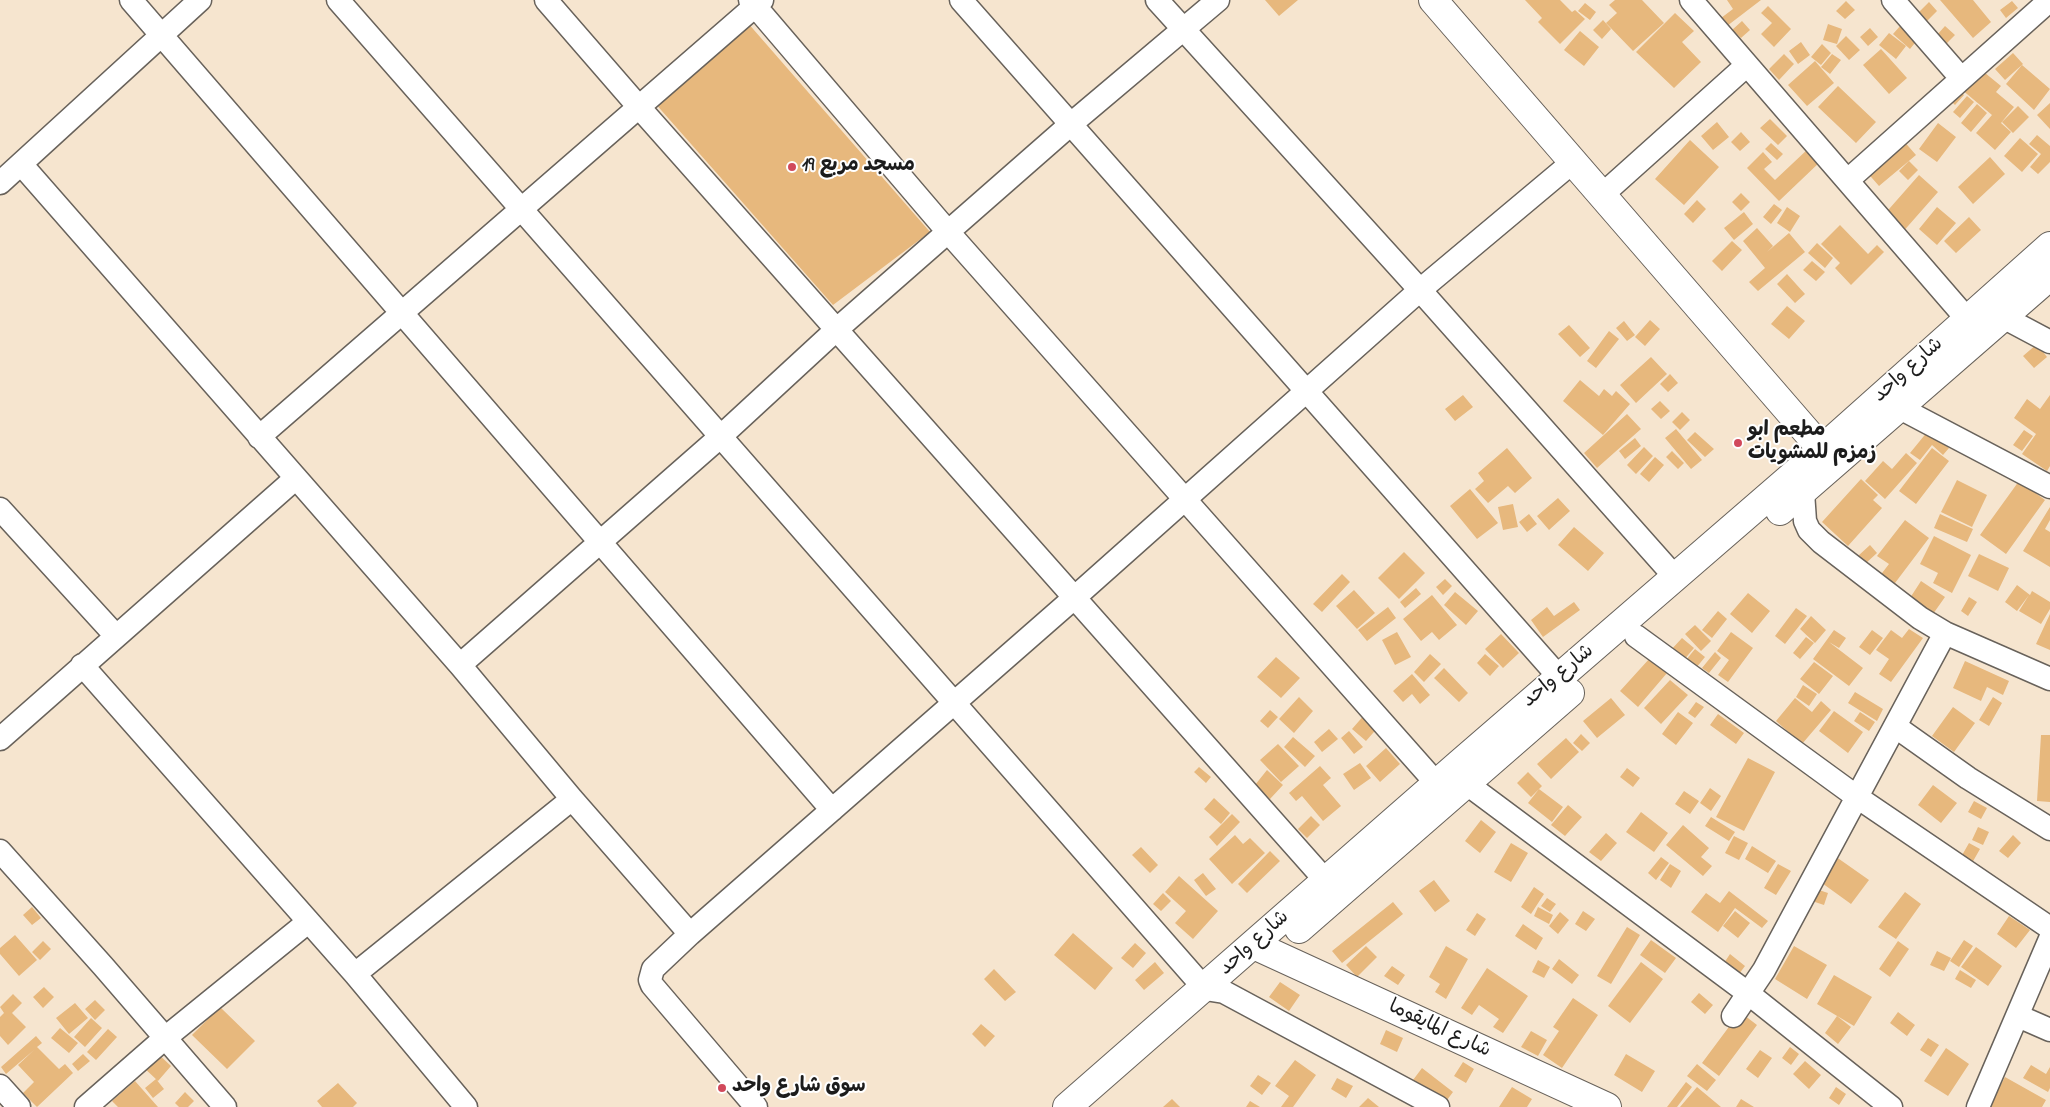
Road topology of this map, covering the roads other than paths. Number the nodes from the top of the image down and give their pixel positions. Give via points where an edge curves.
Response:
1 (131, 0) edge
2 (200, 0) edge
3 (338, 0) edge
4 (546, 0) edge
5 (961, 0) edge
6 (1157, 0) edge
7 (1218, 0) edge
8 (1433, 0) edge
9 (1691, 0) edge
10 (1893, 0) edge
11 (2050, 0) edge
12 (755, 2) edge
13 (1183, 30) junction
14 (160, 36) junction
15 (1747, 65) junction
16 (1961, 78) junction
17 (638, 106) junction
18 (1071, 124) junction
19 (1574, 161) junction
20 (21, 164) junction
21 (1848, 180) junction
22 (0, 183) edge
23 (1602, 196) junction
24 (520, 210) junction
25 (949, 233) junction
26 (2047, 261) edge
27 (1420, 290) junction
28 (400, 312) junction
29 (2003, 317) junction
30 (1967, 319) junction
31 (836, 330) junction
32 (2050, 342) edge
33 (1306, 391) junction
34 (1898, 407) junction
35 (259, 437) junction
36 (720, 437) junction
37 (1829, 456) junction
38 (296, 478) junction
39 (1798, 484) junction
40 (2050, 487) edge
41 (1186, 498) junction
42 (0, 509) edge
43 (599, 542) junction
44 (1675, 577) junction
45 (1074, 598) junction
46 (1945, 633) junction
47 (116, 636) junction
48 (1636, 636) junction
49 (460, 665) junction
50 (82, 666) junction
51 (1559, 677) junction
52 (2050, 679) edge
53 (955, 702) junction
54 (1896, 727) junction
55 (0, 738) edge
56 (1437, 784) junction
57 (1467, 784) junction
58 (1857, 798) junction
59 (572, 799) junction
60 (832, 810) junction
61 (2050, 830) edge
62 (0, 851) edge
63 (1326, 881) junction
64 (308, 922) junction
65 (2050, 928) edge
66 (690, 934) junction
67 (2050, 938) edge
68 (1263, 949) junction
69 (355, 974) junction
70 (1214, 991) junction
71 (1749, 994) junction
72 (1733, 1016) dead end
73 (2018, 1016) junction
74 (2050, 1030) edge
75 (164, 1038) junction
76 (0, 1086) edge
77 (19, 1107) edge
78 (86, 1107) edge
79 (225, 1107) edge
80 (466, 1107) edge
81 (756, 1107) edge
82 (1068, 1107) edge
83 (1094, 1107) edge
84 (1438, 1107) edge
85 (1607, 1107) edge
86 (1891, 1107) edge
87 (1978, 1107) edge

1 - 14 street
2 - 14 street
3 - 24 street
4 - 17 street
5 - 18 street
6 - 13 street
7 - 13 street
8 - 19 street
9 - 15 street
10 - 16 street
11 - 16 street
12 - 17 street
12 - 25 street
13 - 18 street
13 - 27 street
14 - 20 street
14 - 28 street
15 - 21 street
15 - 23 street
16 - 21 street
17 - 24 street
17 - 31 street
18 - 25 street
18 - 33 street
19 - 23 street
19 - 27 street
20 - 22 street
20 - 35 street
21 - 30 street
23 - 37 street
24 - 28 street
24 - 36 street
25 - 31 street
25 - 41 street
26 - 29 street, شارع واحد
26 - 30 street, شارع واحد
27 - 33 street
27 - 44 street
28 - 35 street
28 - 43 street
29 - 32 street
29 - 34 street, شارع واحد
30 - 37 street, شارع واحد
31 - 36 street
31 - 45 street
33 - 41 street
33 - 51 street
34 - 37 street, شارع واحد
34 - 40 street
35 - 38 street
36 - 43 street
36 - 53 street
37 - 39 street, شارع واحد
38 - 47 street
38 - 49 street
39 - 44 street, شارع واحد
39 - 46 street via 1809,530 1920,618
39 - 48 street, شارع واحد
41 - 45 street
41 - 56 street
42 - 47 street
43 - 49 street
43 - 60 street
44 - 51 street, شارع واحد
45 - 53 street
45 - 63 street
46 - 52 street
46 - 54 street
47 - 50 street
48 - 57 street, شارع واحد
48 - 58 street
49 - 59 street
50 - 55 street
50 - 64 street
51 - 56 street, شارع واحد
53 - 60 street
53 - 70 street
54 - 58 street
54 - 61 street
56 - 63 street, شارع واحد
57 - 68 street, شارع واحد
57 - 71 street
58 - 65 street
58 - 71 street
59 - 66 street
59 - 69 street
60 - 66 street
62 - 75 street
63 - 68 street, شارع واحد
64 - 69 street
64 - 75 street
66 - 81 street via 653,969 650,980
67 - 73 street
68 - 70 street, شارع واحد
68 - 85 street, شارع المايقوما
69 - 80 street
70 - 82 street, شارع واحد
70 - 83 street, شارع واحد
70 - 84 street
71 - 72 street
71 - 86 street
73 - 74 street
73 - 87 street
75 - 78 street
75 - 79 street
76 - 77 street

